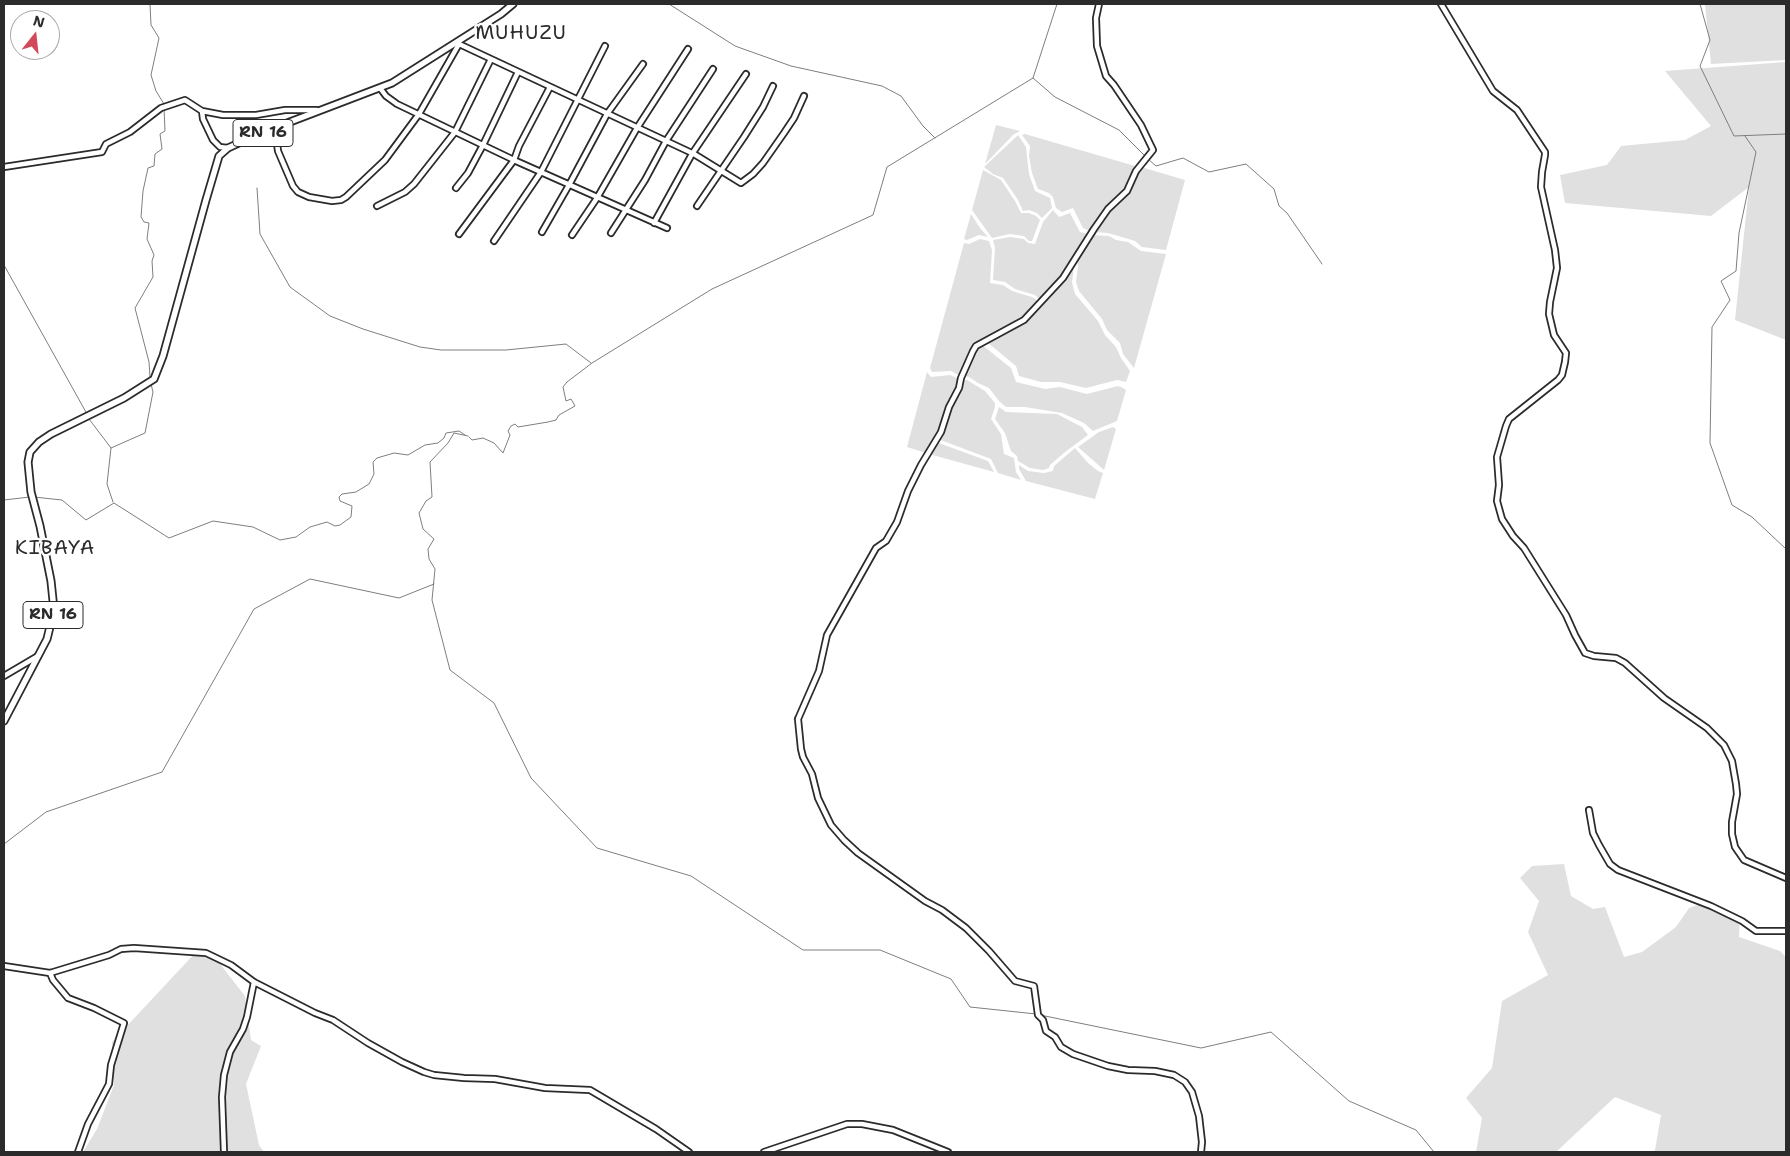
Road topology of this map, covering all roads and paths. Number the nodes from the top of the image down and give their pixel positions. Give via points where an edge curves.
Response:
1 (513, 4) edge
2 (1099, 4) edge
3 (1441, 4) edge
4 (458, 43) junction
5 (605, 46) dead end
6 (688, 49) dead end
7 (491, 59) junction
8 (642, 64) dead end
9 (713, 69) dead end
10 (518, 72) junction
11 (746, 74) dead end
12 (773, 86) dead end
13 (550, 87) junction
14 (380, 88) junction
15 (804, 96) dead end
16 (578, 100) junction
17 (322, 110) junction
18 (202, 111) junction
19 (419, 114) junction
20 (607, 114) junction
21 (275, 128) junction
22 (637, 128) junction
23 (455, 132) junction
24 (666, 141) junction
25 (483, 145) junction
26 (228, 148) junction
27 (692, 154) junction
28 (514, 160) junction
29 (4, 167) edge
30 (721, 170) junction
31 (541, 172) junction
32 (570, 185) junction
33 (456, 188) dead end
34 (597, 198) junction
35 (377, 206) dead end
36 (697, 206) dead end
37 (625, 210) junction
38 (654, 223) junction
39 (667, 228) dead end
40 (542, 232) dead end
41 (611, 233) dead end
42 (460, 234) dead end
43 (572, 235) dead end
44 (494, 241) dead end
45 (40, 655) junction
46 (4, 676) edge
47 (4, 721) edge
48 (1589, 810) dead end
49 (1786, 878) edge
50 (1786, 931) edge
51 (4, 966) edge
52 (50, 972) junction
53 (254, 982) junction
54 (78, 1152) edge
55 (224, 1152) edge
56 (689, 1152) edge
57 (764, 1152) edge
58 (948, 1152) edge
59 (1201, 1152) edge

1 - 4 main road, RN 16
2 - 59 street via 1096,34 1106,76 1141,124 1153,150 1136,171 1127,191 1108,209 1062,278 1024,320 976,346 949,407 942,432 921,465 897,522 886,540 876,548 827,635 819,671 798,719 802,753 818,798 831,825 844,840 966,928 1015,981 1034,986 1038,1015 1046,1031 1061,1047 1108,1066 1155,1071 1185,1082 1192,1092 1199,1116
3 - 49 street via 1493,90 1517,110 1545,152 1541,187 1557,268 1549,314 1554,335 1566,353 1565,362 1558,380 1509,419 1506,426 1497,457 1497,501 1502,519 1566,615 1585,653 1616,658 1625,663 1664,698 1708,728 1724,745 1732,761 1736,784 1732,822 1735,847 1744,860
4 - 7 street
4 - 14 main road, RN 16
4 - 19 street
5 - 16 street
6 - 22 street
7 - 10 street
7 - 23 street
8 - 20 street
9 - 24 street
10 - 13 street
10 - 25 street
11 - 27 street
12 - 30 street via 763,107
13 - 16 street
13 - 28 street
14 - 17 main road, RN 16
14 - 19 street via 386,96
15 - 30 street via 794,118 753,174 742,183
16 - 20 street
16 - 31 street
17 - 18 street via 285,110 236,116
17 - 21 main road, RN 16
18 - 26 street via 213,140 220,147
18 - 29 street via 185,100 164,107 130,132 106,144 102,152
19 - 21 street via 385,160 346,197 332,201 309,197 293,186 278,151
19 - 23 street
20 - 22 street
20 - 32 street
21 - 26 main road, RN 16
22 - 24 street
22 - 34 street
23 - 25 street
23 - 35 street via 414,184
24 - 27 street
24 - 37 street
25 - 28 street
25 - 33 street
26 - 45 main road, RN 16 via 216,162 154,379 39,442 30,452 32,496 54,598 52,624
27 - 30 street
27 - 38 street
28 - 31 street
28 - 42 street
30 - 36 street
31 - 32 street
31 - 44 street
32 - 34 street
32 - 40 street
34 - 37 street
34 - 43 street
37 - 38 street
37 - 41 street
38 - 39 street
45 - 46 street
45 - 47 main road, RN 16
48 - 50 street via 1593,833 1610,864 1618,870 1711,906 1756,931
51 - 52 street
52 - 53 street via 134,948 206,954 231,965
52 - 54 street via 68,998 124,1023 111,1065 109,1084 88,1124
53 - 55 street via 243,1029 230,1052 224,1075
53 - 56 street via 333,1020 368,1043 424,1072 545,1088 590,1090
57 - 58 street via 847,1124 893,1130

